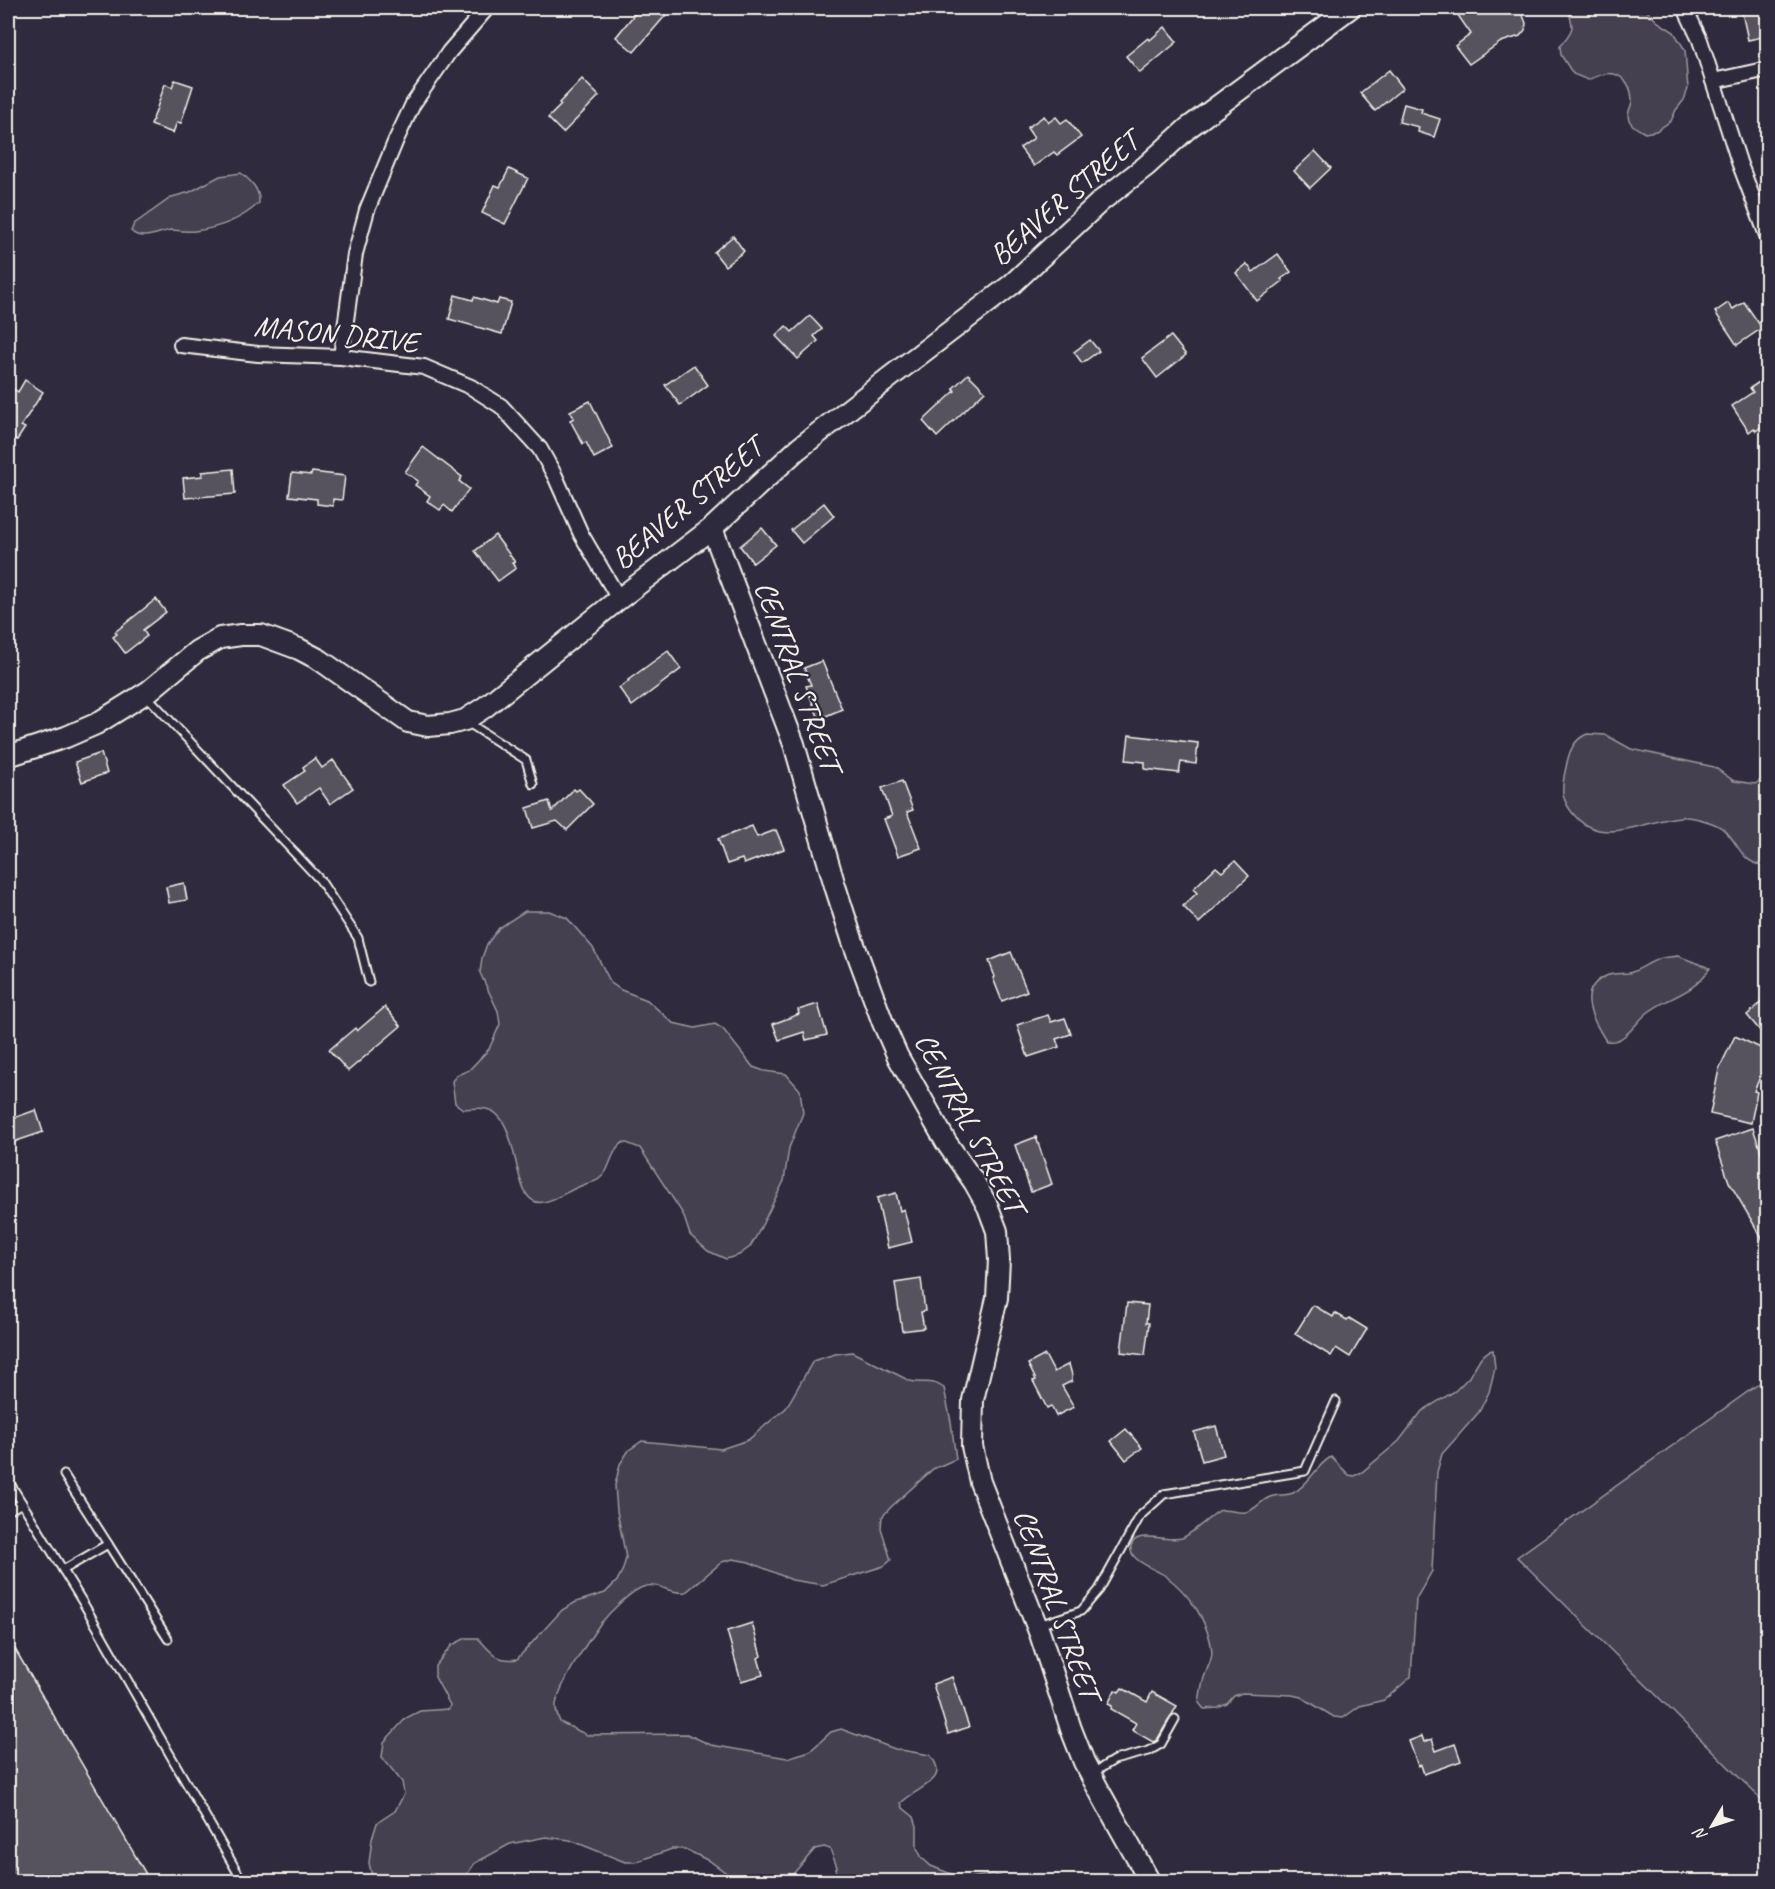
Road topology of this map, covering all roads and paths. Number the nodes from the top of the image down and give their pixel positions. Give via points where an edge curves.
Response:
1 (487, 8) edge
2 (1350, 8) edge
3 (1685, 8) edge
4 (1767, 69) edge
5 (1713, 81) junction
6 (1767, 238) edge
7 (181, 345) dead end
8 (341, 357) junction
9 (712, 528) junction
10 (619, 599) junction
11 (145, 694) junction
12 (465, 720) junction
13 (8, 756) edge
14 (533, 784) dead end
15 (369, 982) dead end
16 (1336, 1401) dead end
17 (64, 1474) dead end
18 (8, 1480) edge
19 (22, 1503) junction
20 (8, 1511) edge
21 (108, 1544) junction
22 (63, 1570) junction
23 (1037, 1626) junction
24 (168, 1639) dead end
25 (1175, 1719) dead end
26 (1090, 1774) junction
27 (243, 1881) edge
28 (1150, 1881) edge

1 - 8 street via 449,52 413,104 396,140 367,210 355,254
2 - 9 street, BEAVER STREET via 1188,128 1101,201 1011,285 798,449
3 - 5 street
4 - 5 street
5 - 6 street
7 - 8 street, MASON DRIVE via 258,354
8 - 10 street, MASON DRIVE via 423,368 471,387 501,406 540,449 581,534
9 - 10 street, BEAVER STREET
9 - 23 street, CENTRAL STREET via 790,733 835,886 883,1023 946,1142 988,1207 997,1231 997,1298 973,1400 972,1446 981,1482
10 - 12 street, BEAVER STREET
11 - 12 street, BEAVER STREET via 196,651 220,638 261,635 320,660 408,722 428,726
11 - 13 street, BEAVER STREET via 96,724
11 - 15 lane via 320,880 358,938
12 - 14 lane via 526,760
16 - 23 lane via 1305,1471 1164,1494 1140,1516 1099,1590 1081,1611
17 - 21 lane
18 - 19 lane
19 - 20 lane
19 - 22 lane
21 - 22 lane
21 - 24 lane
22 - 27 lane
23 - 26 street, CENTRAL STREET
25 - 26 lane via 1161,1744 1114,1760
26 - 28 street, CENTRAL STREET

